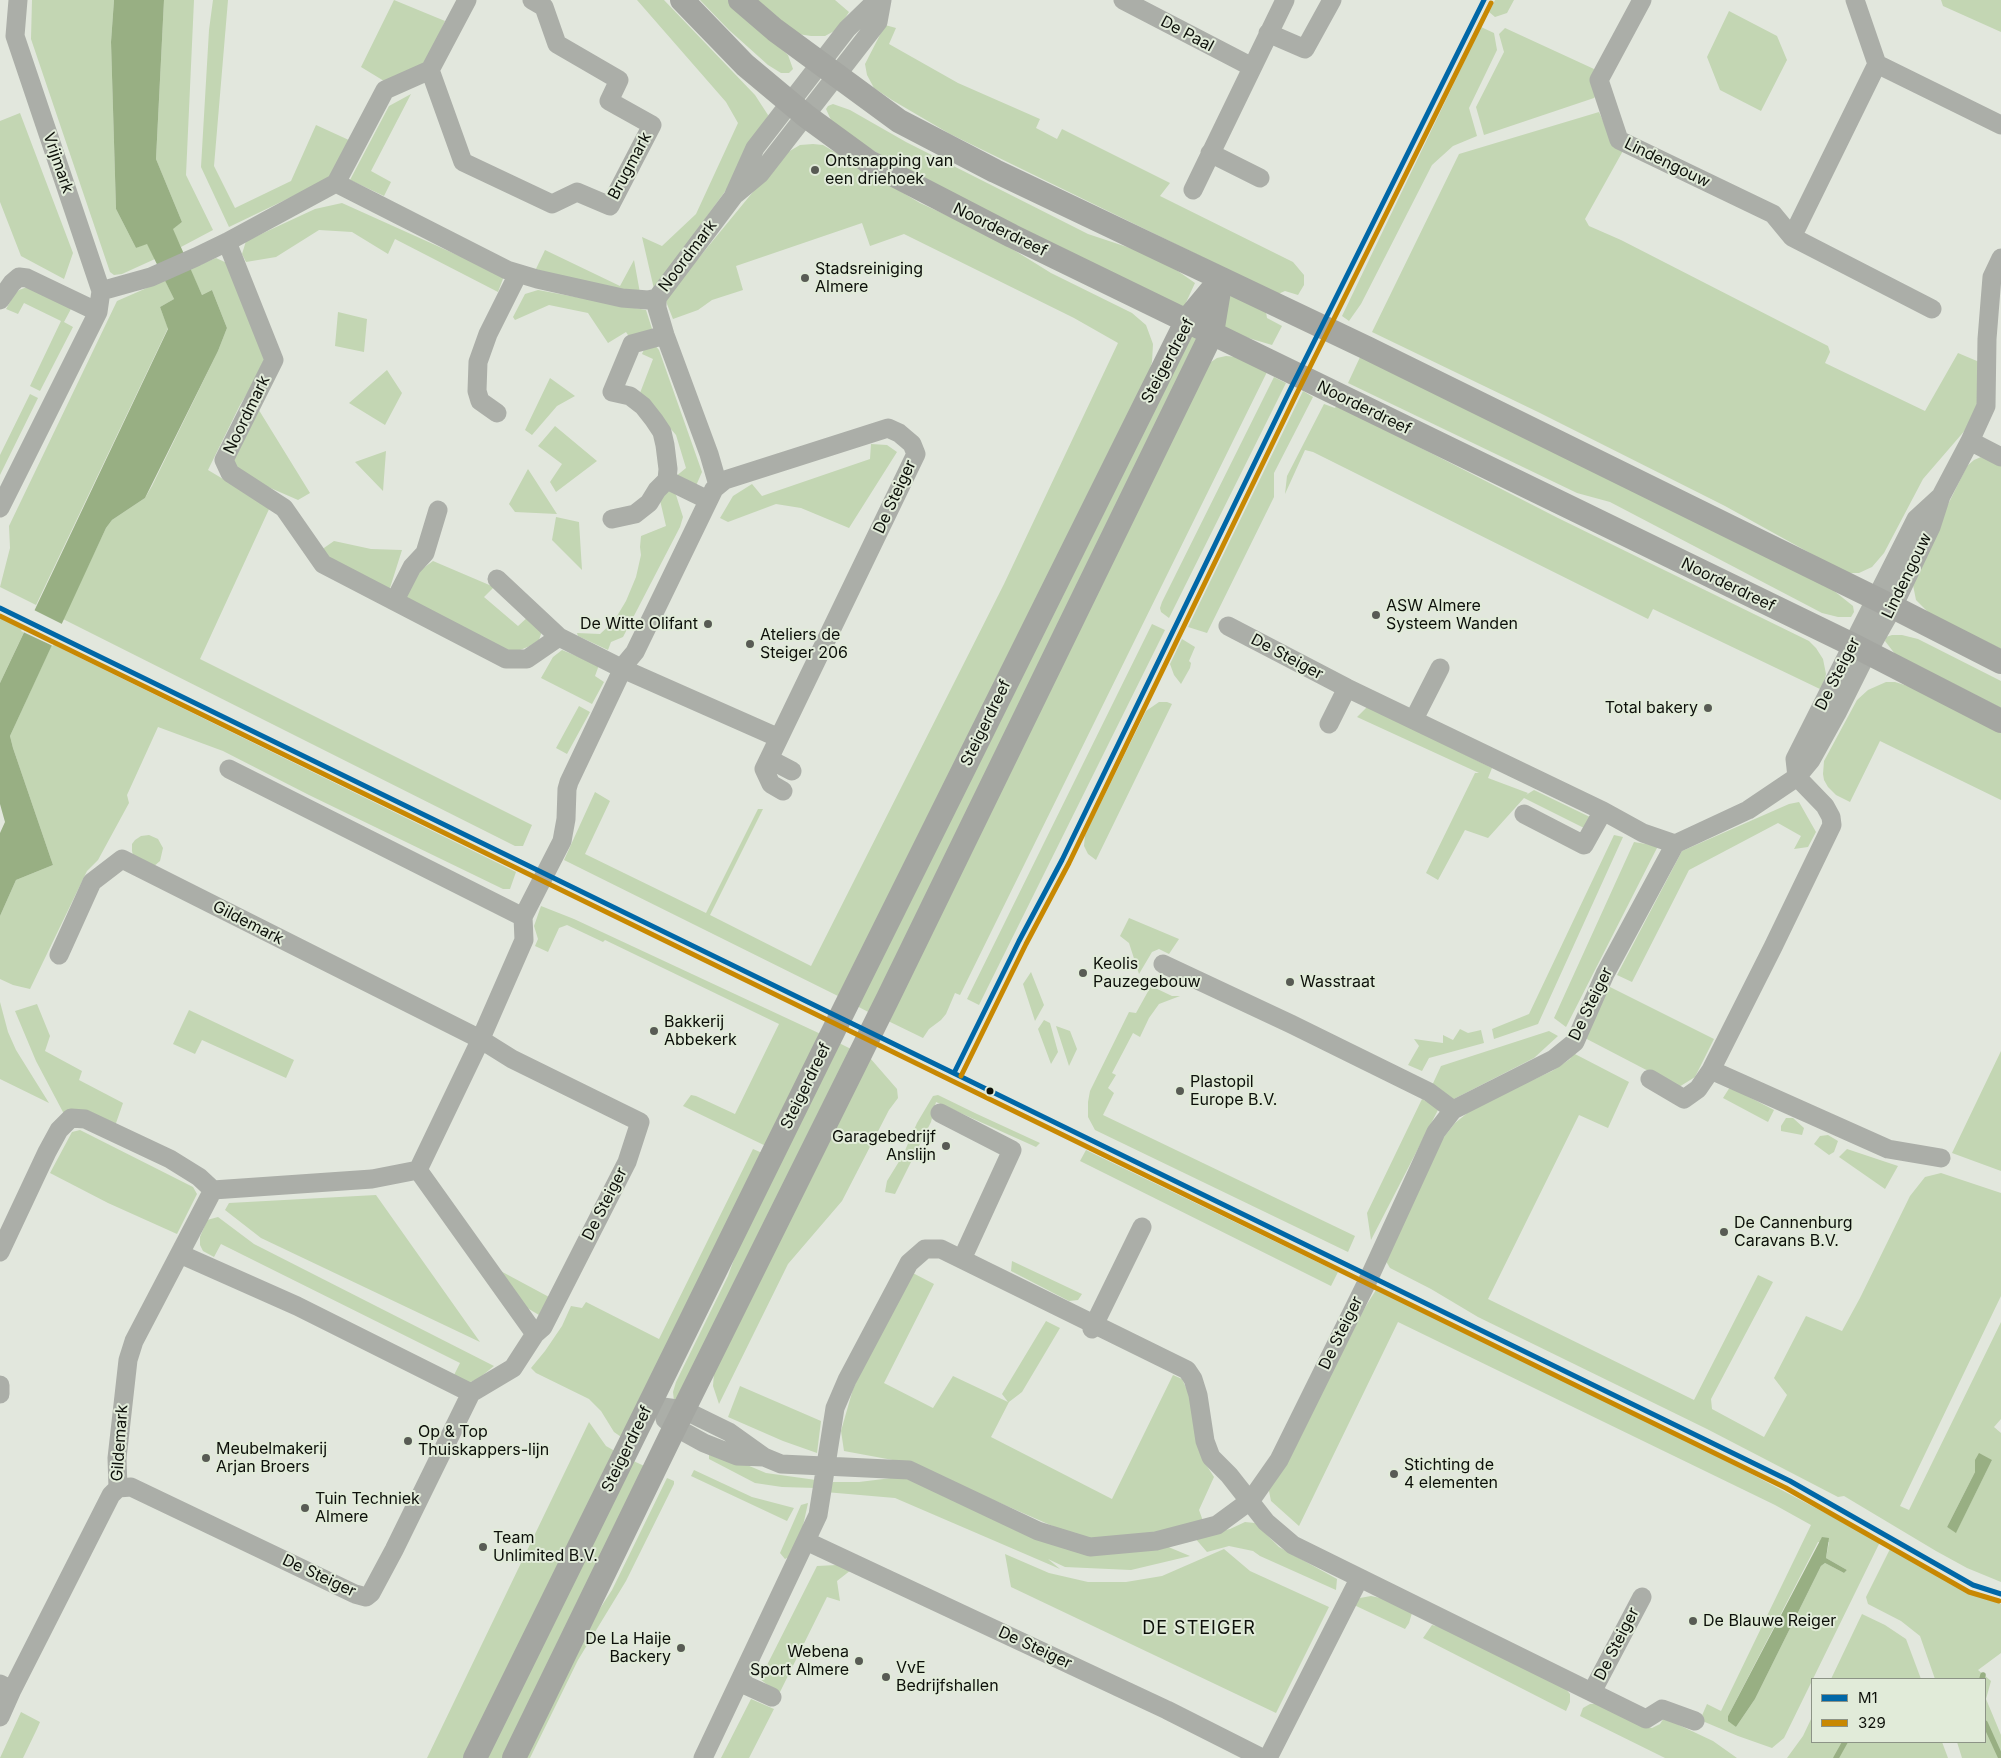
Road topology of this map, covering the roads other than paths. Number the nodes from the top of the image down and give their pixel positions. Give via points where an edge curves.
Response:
1 (18, 0) edge
2 (467, 0) edge
3 (532, 0) edge
4 (682, 0) edge
5 (740, 0) edge
6 (878, 0) edge
7 (882, 0) edge
8 (1123, 0) edge
9 (1285, 0) edge
10 (1332, 0) edge
11 (1642, 0) edge
12 (1854, 0) edge
13 (1268, 33) junction
14 (8, 38) edge
15 (1877, 64) junction
16 (1252, 68) junction
17 (829, 69) junction
18 (430, 70) junction
19 (798, 109) junction
20 (2001, 125) edge
21 (1210, 153) junction
22 (1260, 178) dead end
23 (336, 183) junction
24 (1193, 190) dead end
25 (1792, 237) junction
26 (227, 242) junction
27 (2001, 258) edge
28 (518, 274) junction
29 (1221, 280) junction
30 (101, 291) junction
31 (657, 298) junction
32 (0, 300) edge
33 (1932, 309) dead end
34 (98, 312) junction
35 (1187, 320) junction
36 (1212, 333) junction
37 (665, 335) junction
38 (497, 412) dead end
39 (1970, 441) junction
40 (2001, 457) edge
41 (667, 480) junction
42 (713, 493) junction
43 (0, 508) edge
44 (438, 510) dead end
45 (612, 519) dead end
46 (497, 579) dead end
47 (395, 600) junction
48 (1884, 602) junction
49 (1228, 626) dead end
50 (559, 637) junction
51 (1860, 649) junction
52 (2001, 662) edge
53 (1440, 668) dead end
54 (623, 669) junction
55 (1347, 688) junction
56 (1414, 719) junction
57 (2001, 721) edge
58 (1329, 724) dead end
59 (779, 738) junction
60 (769, 759) junction
61 (229, 769) dead end
62 (792, 771) dead end
63 (1797, 777) junction
64 (783, 791) dead end
65 (1603, 811) junction
66 (1524, 814) dead end
67 (1675, 844) junction
68 (523, 918) junction
69 (59, 955) dead end
70 (1163, 964) dead end
71 (480, 1040) junction
72 (1711, 1070) junction
73 (1650, 1080) dead end
74 (1454, 1110) junction
75 (940, 1113) dead end
76 (1941, 1158) dead end
77 (418, 1170) junction
78 (213, 1190) junction
79 (1142, 1227) dead end
80 (0, 1252) edge
81 (180, 1254) junction
82 (962, 1259) junction
83 (1093, 1327) junction
84 (534, 1334) junction
85 (0, 1385) edge
86 (471, 1393) junction
87 (0, 1394) edge
88 (649, 1405) junction
89 (679, 1418) junction
90 (826, 1467) junction
91 (118, 1488) junction
92 (1251, 1500) junction
93 (806, 1540) junction
94 (1359, 1578) junction
95 (1642, 1597) dead end
96 (739, 1682) junction
97 (6, 1687) edge
98 (1592, 1692) junction
99 (772, 1697) dead end
100 (0, 1717) edge
101 (1695, 1721) dead end
102 (476, 1758) edge
103 (514, 1758) edge
104 (703, 1758) edge
105 (1262, 1758) edge
106 (1268, 1758) edge

1 - 14 street, Vrijmark
2 - 18 street
3 - 18 street, Brugmark via 544,7 557,44 619,80 609,101 652,125 610,206 577,192 552,204 463,162
4 - 19 main road, Noorderdreef via 745,65
5 - 17 main road
6 - 17 street via 847,29
7 - 17 street via 878,22
8 - 16 street, De Paal
9 - 13 street
10 - 13 street via 1305,49
11 - 25 street, Lindengouw via 1599,80 1619,140 1773,214
12 - 15 street
13 - 16 street
14 - 30 street, Vrijmark
15 - 20 street
15 - 25 street
16 - 21 street
17 - 19 street, Noordmark
17 - 29 main road via 899,121
18 - 23 street via 385,90
19 - 31 street, Noordmark via 755,148 733,197
19 - 35 main road, Noorderdreef via 869,162
21 - 22 street
21 - 24 street
23 - 26 street
23 - 28 street, Noordmark
25 - 33 street, Lindengouw
26 - 30 street via 151,277
26 - 47 street, Noordmark via 274,360 224,460 230,473 284,508 323,564
27 - 39 street, Lindengouw via 1992,277 1986,406
28 - 31 street, Noordmark via 622,298
28 - 38 street via 478,362 480,401
29 - 35 main road, Steigerdreef
29 - 36 main road, Steigerdreef
29 - 48 main road via 1367,348
30 - 34 street, Vrijmark
31 - 37 street
32 - 34 street via 19,277 28,278
34 - 43 street, Vrijmark
35 - 36 main road, Noorderdreef
35 - 88 main road, Steigerdreef
36 - 51 main road, Noorderdreef
36 - 89 main road, Steigerdreef
37 - 41 street via 632,344 612,392 630,396 643,406 662,432
37 - 42 street via 709,454
39 - 40 street
39 - 48 street, Lindengouw via 1941,496 1916,519
41 - 42 street
41 - 45 street via 649,503 635,514
42 - 54 street via 635,652
42 - 59 street, De Steiger via 725,480 888,428 912,444 916,454
44 - 47 street via 425,553 412,567
46 - 50 street
47 - 50 street, Noordmark via 506,659 527,659
48 - 51 street, De Steiger
48 - 52 main road
49 - 55 street, De Steiger
50 - 54 street
51 - 57 main road, Noorderdreef
51 - 63 street, De Steiger via 1795,759
53 - 56 street
54 - 59 street
54 - 68 street via 569,782 562,841
55 - 56 street, De Steiger
55 - 58 street
56 - 65 street, De Steiger
59 - 60 street, De Steiger
60 - 62 street
60 - 64 street, De Steiger via 764,770 771,784
61 - 68 street
63 - 67 street via 1748,810
63 - 72 street via 1825,806 1832,825
65 - 66 street via 1584,845
65 - 67 street, De Steiger via 1643,833
67 - 74 street, De Steiger via 1605,974 1575,1042 1554,1059
68 - 71 street via 524,940
69 - 71 street, Gildemark via 92,882 122,859
70 - 74 street via 1429,1092
71 - 77 street
71 - 84 street, De Steiger via 640,1122 627,1162 543,1327
72 - 73 street via 1698,1090 1684,1099
72 - 76 street via 1888,1149
74 - 92 street, De Steiger via 1436,1132 1369,1278 1279,1460
75 - 82 street via 1012,1150
77 - 78 street via 372,1180
77 - 84 street
78 - 80 street via 170,1159 85,1119 71,1118 59,1130 47,1152
78 - 81 street, Gildemark
79 - 83 street
81 - 86 street via 297,1306
81 - 91 street, Gildemark via 134,1341 128,1360 117,1458
82 - 83 street, De Steiger
82 - 90 street, De Steiger via 941,1249 925,1249 909,1263 835,1408
83 - 92 street, De Steiger via 1187,1370 1198,1395 1205,1441 1211,1457
84 - 86 street, De Steiger via 513,1368
85 - 87 street
86 - 91 street, De Steiger via 394,1550 366,1597 131,1487
88 - 89 street, De Steiger
88 - 102 main road, Steigerdreef
89 - 90 street, De Steiger via 704,1443 737,1456 764,1457 781,1464
89 - 103 main road, Steigerdreef
90 - 92 street, De Steiger via 909,1470 1038,1531 1090,1547 1156,1541 1217,1525
90 - 93 street, De Steiger via 818,1515
91 - 97 street, Gildemark via 111,1495
92 - 94 street, De Steiger via 1266,1522 1293,1545
93 - 96 street, De Steiger
93 - 105 street, De Steiger
94 - 98 street, De Steiger
94 - 106 street
95 - 98 street, De Steiger
96 - 99 street
96 - 104 street, De Steiger
97 - 100 street, Gildemark
98 - 101 street, De Steiger via 1646,1719 1662,1709

